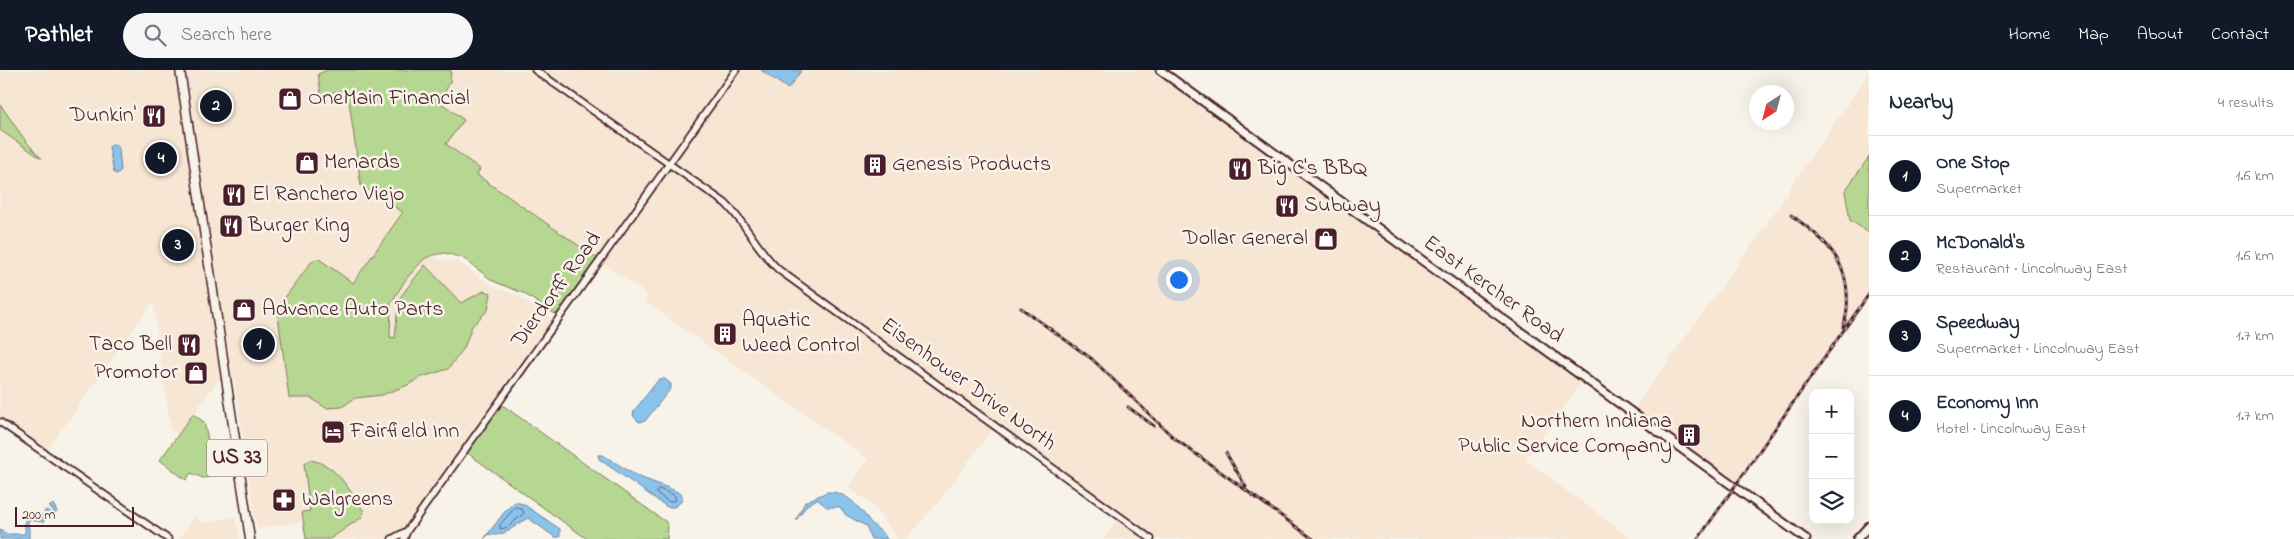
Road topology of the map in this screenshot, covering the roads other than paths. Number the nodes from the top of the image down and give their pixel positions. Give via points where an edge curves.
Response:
1 (180, 70) edge
2 (535, 70) edge
3 (736, 70) edge
4 (1160, 70) edge
5 (669, 163) junction
6 (0, 422) edge
7 (1869, 527) edge
8 (407, 531) junction
9 (168, 539) edge
10 (250, 539) edge
11 (396, 539) edge
12 (404, 539) edge
13 (1151, 539) edge
14 (1806, 539) edge
15 (1860, 539) edge

1 - 10 highway, US 33
2 - 5 street, Eisenhower Drive North
3 - 5 street, Dierdorff Road
4 - 14 main road, East Kercher Road
5 - 8 street, Dierdorff Road
5 - 13 street, Eisenhower Drive North via 733,211 763,254 779,270
6 - 9 street
7 - 15 main road
8 - 11 street, Dierdorff Road
8 - 12 street, Dierdorff Road

